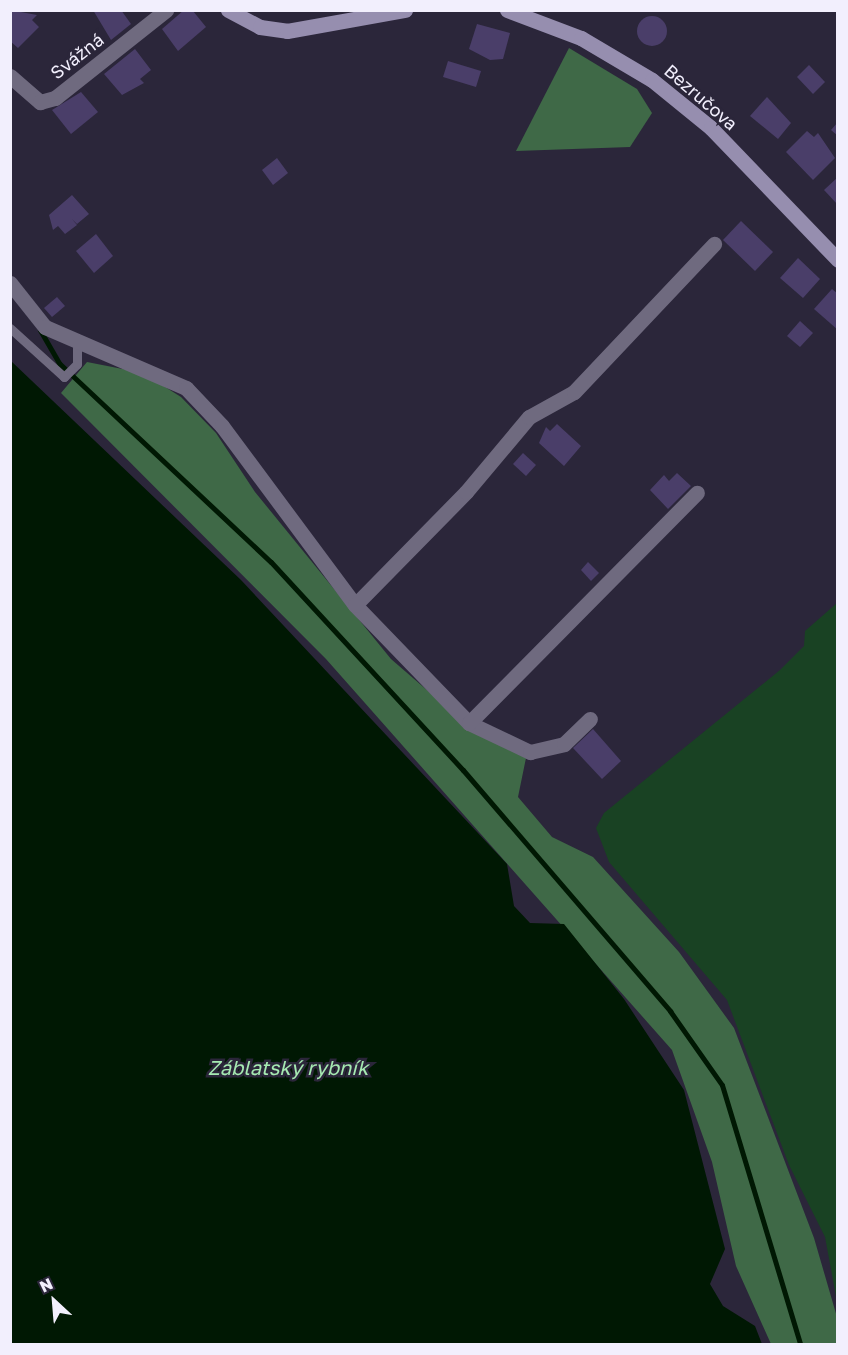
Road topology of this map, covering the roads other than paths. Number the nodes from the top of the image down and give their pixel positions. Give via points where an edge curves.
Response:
1 (166, 10) edge
2 (228, 10) edge
3 (405, 10) edge
4 (507, 10) edge
5 (10, 76) edge
6 (714, 244) dead end
7 (837, 260) edge
8 (10, 283) edge
9 (10, 328) edge
10 (77, 345) junction
11 (696, 493) dead end
12 (355, 605) junction
13 (590, 719) dead end
14 (469, 723) junction

1 - 5 street, Svážná via 55,98 40,102
2 - 3 main road via 260,27 296,31
4 - 7 main road, Bezručova via 581,38 659,85 711,128
6 - 12 street via 574,392 529,417 466,492
8 - 10 street via 45,327
9 - 10 lane via 64,377 77,364
10 - 12 street via 148,367 186,388 222,426
11 - 14 street
12 - 14 street
13 - 14 street via 564,744 530,752

